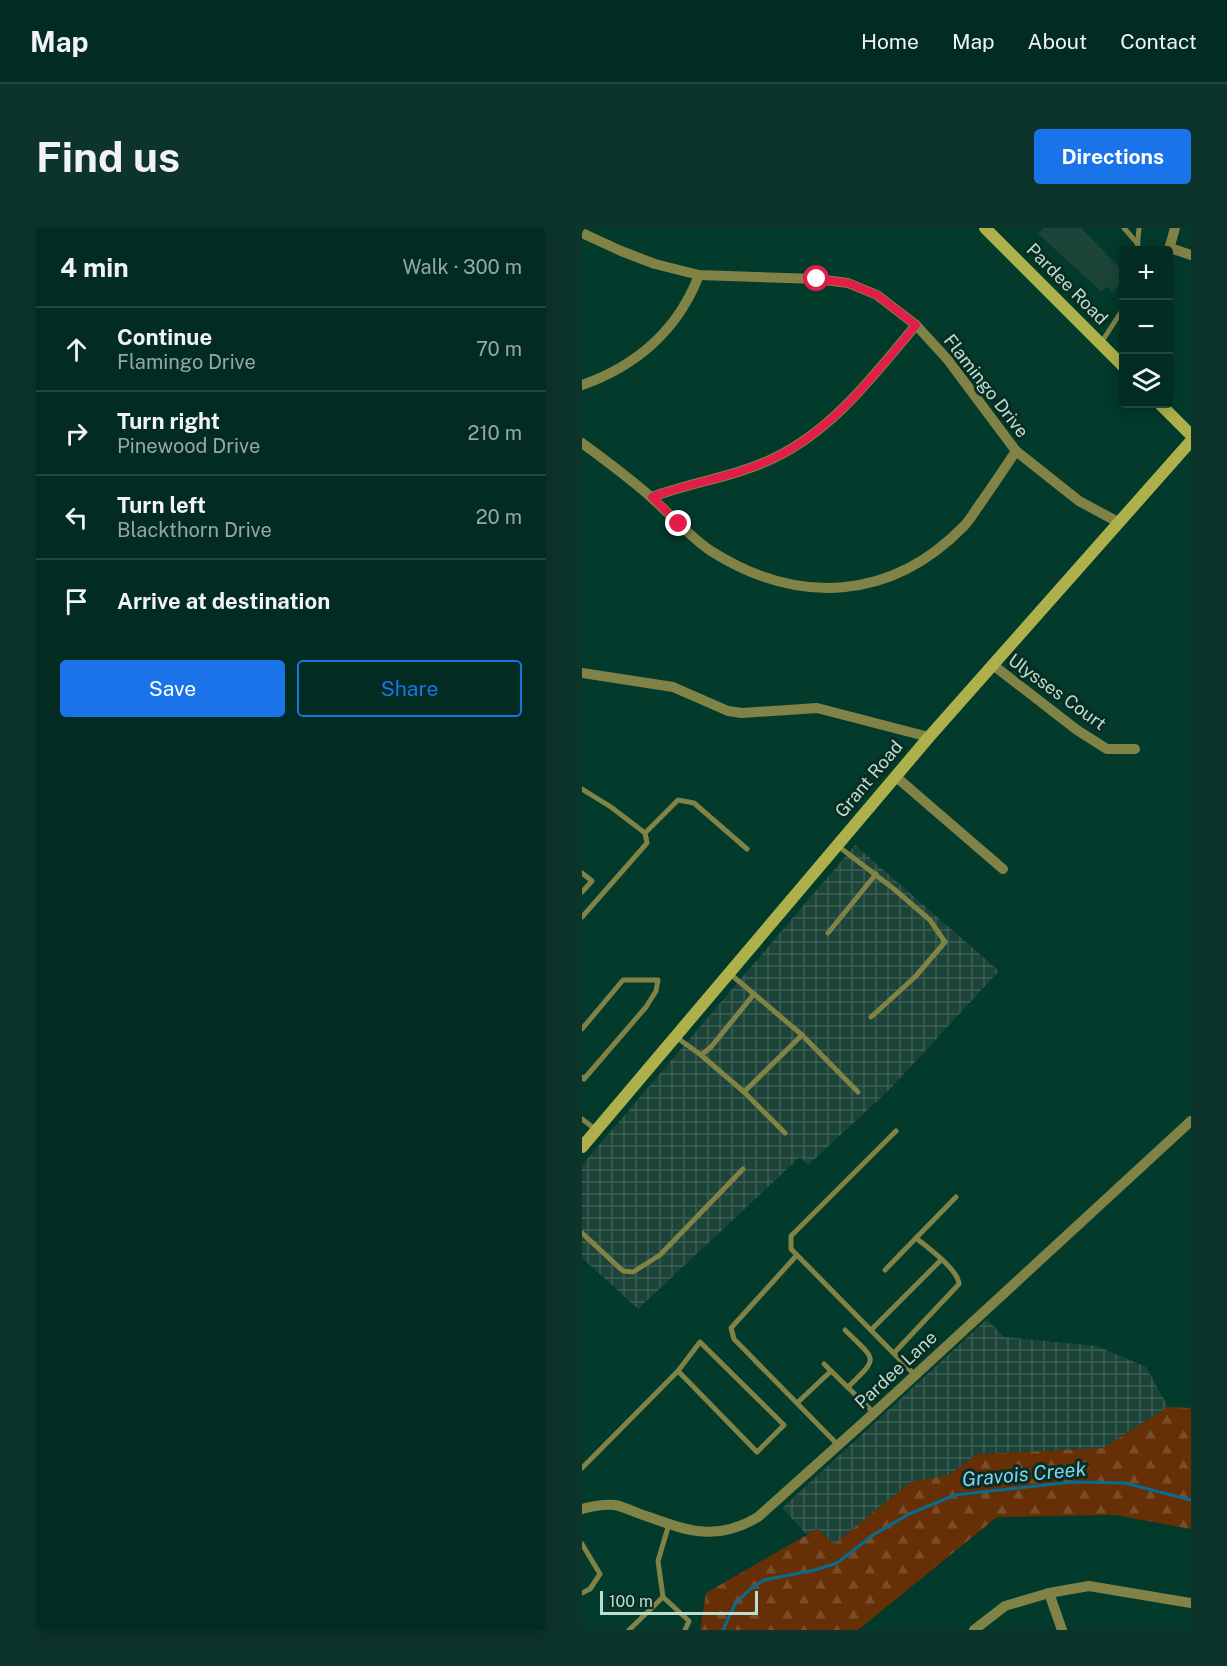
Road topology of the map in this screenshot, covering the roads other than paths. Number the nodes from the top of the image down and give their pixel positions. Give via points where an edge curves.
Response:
1 (985, 228) edge
2 (1124, 228) edge
3 (1139, 228) edge
4 (1175, 228) edge
5 (582, 232) edge
6 (1137, 246) edge
7 (1138, 246) edge
8 (1170, 246) edge
9 (1173, 251) edge
10 (1191, 255) edge
11 (699, 275) junction
12 (1119, 315) edge
13 (916, 325) junction
14 (1101, 343) junction
15 (1119, 362) edge
16 (582, 385) edge
17 (1164, 408) edge
18 (1191, 435) edge
19 (1191, 441) edge
20 (582, 442) edge
21 (1016, 452) junction
22 (652, 497) junction
23 (1118, 522) junction
24 (993, 665) junction
25 (582, 673) edge
26 (929, 737) junction
27 (1135, 749) dead end
28 (895, 776) junction
29 (582, 789) edge
30 (645, 833) junction
31 (837, 845) junction
32 (747, 849) dead end
33 (1003, 869) dead end
34 (582, 873) edge
35 (876, 874) junction
36 (582, 892) edge
37 (582, 917) edge
38 (828, 933) dead end
39 (729, 973) junction
40 (754, 994) junction
41 (871, 1017) dead end
42 (582, 1029) edge
43 (802, 1035) junction
44 (676, 1037) junction
45 (701, 1055) junction
46 (582, 1077) edge
47 (744, 1092) junction
48 (858, 1092) dead end
49 (582, 1119) edge
50 (1191, 1121) edge
51 (596, 1130) junction
52 (896, 1131) dead end
53 (785, 1133) dead end
54 (582, 1148) edge
55 (743, 1169) dead end
56 (956, 1197) dead end
57 (582, 1233) edge
58 (916, 1238) junction
59 (797, 1255) junction
60 (941, 1260) junction
61 (885, 1270) dead end
62 (845, 1330) dead end
63 (871, 1330) junction
64 (894, 1353) junction
65 (824, 1364) dead end
66 (678, 1371) junction
67 (831, 1371) junction
68 (915, 1375) junction
69 (848, 1387) junction
70 (797, 1403) junction
71 (874, 1413) junction
72 (838, 1445) junction
73 (582, 1468) edge
74 (582, 1509) edge
75 (669, 1524) junction
76 (582, 1544) edge
77 (582, 1593) edge
78 (1049, 1593) junction
79 (663, 1597) junction
80 (1191, 1603) edge
81 (628, 1630) edge
82 (685, 1630) edge
83 (974, 1630) edge
84 (1062, 1630) edge

1 - 14 street, Pardee Road
2 - 6 lane
3 - 7 lane
4 - 8 street
5 - 11 street, Flamingo Drive via 655,264
9 - 10 street
11 - 13 street, Flamingo Drive via 848,283 877,295
11 - 16 street via 692,295 668,329 641,354 604,377
12 - 14 lane
13 - 21 street, Flamingo Drive via 948,360
13 - 22 street via 861,390 812,436 734,474
14 - 15 street, Pardee Road
17 - 18 street
19 - 23 street, Grant Road
20 - 22 street
21 - 22 street via 965,525 926,560 856,586 794,585 744,569 709,550
21 - 23 street, Flamingo Drive via 1079,501
23 - 24 street, Grant Road
24 - 26 street, Grant Road
24 - 27 street, Ulysses Court via 1107,749
25 - 26 street via 673,687 728,711 817,708
26 - 28 street, Grant Road
28 - 31 street, Grant Road
28 - 33 street
29 - 30 lane
30 - 32 lane via 678,800 694,803
30 - 37 lane via 646,843
31 - 35 lane
31 - 39 street, Grant Road
34 - 36 lane via 592,880
35 - 38 lane
35 - 41 lane via 930,920 945,942
39 - 40 lane
39 - 44 street, Grant Road
40 - 43 lane
40 - 45 lane
42 - 46 lane via 623,980 658,980 646,1007
43 - 47 lane
43 - 48 lane
44 - 45 lane
44 - 51 street, Grant Road
45 - 47 lane
47 - 53 lane
49 - 51 lane
50 - 68 street, Pardee Lane
51 - 54 street, Grant Road
52 - 59 lane via 791,1236 791,1249
55 - 57 lane via 660,1255 633,1272 623,1270
56 - 58 lane
58 - 60 lane
58 - 61 lane
59 - 63 lane
59 - 70 lane via 731,1328 731,1333
60 - 63 lane
60 - 64 lane via 959,1284
62 - 69 lane via 871,1361
63 - 64 lane
64 - 68 lane
65 - 67 lane
66 - 66 lane via 757,1452 784,1425 700,1342
66 - 73 lane
67 - 69 lane
67 - 70 lane
68 - 71 street, Pardee Lane
69 - 71 lane
70 - 72 lane
71 - 72 street, Pardee Lane
72 - 75 street, Pardee Lane via 758,1517 740,1528 699,1532
74 - 75 street, Pardee Lane via 616,1506
75 - 79 lane via 658,1561
76 - 77 lane via 600,1575
78 - 80 street via 1089,1586
78 - 83 street via 1005,1606
78 - 84 street
79 - 81 lane
79 - 82 lane via 689,1621

